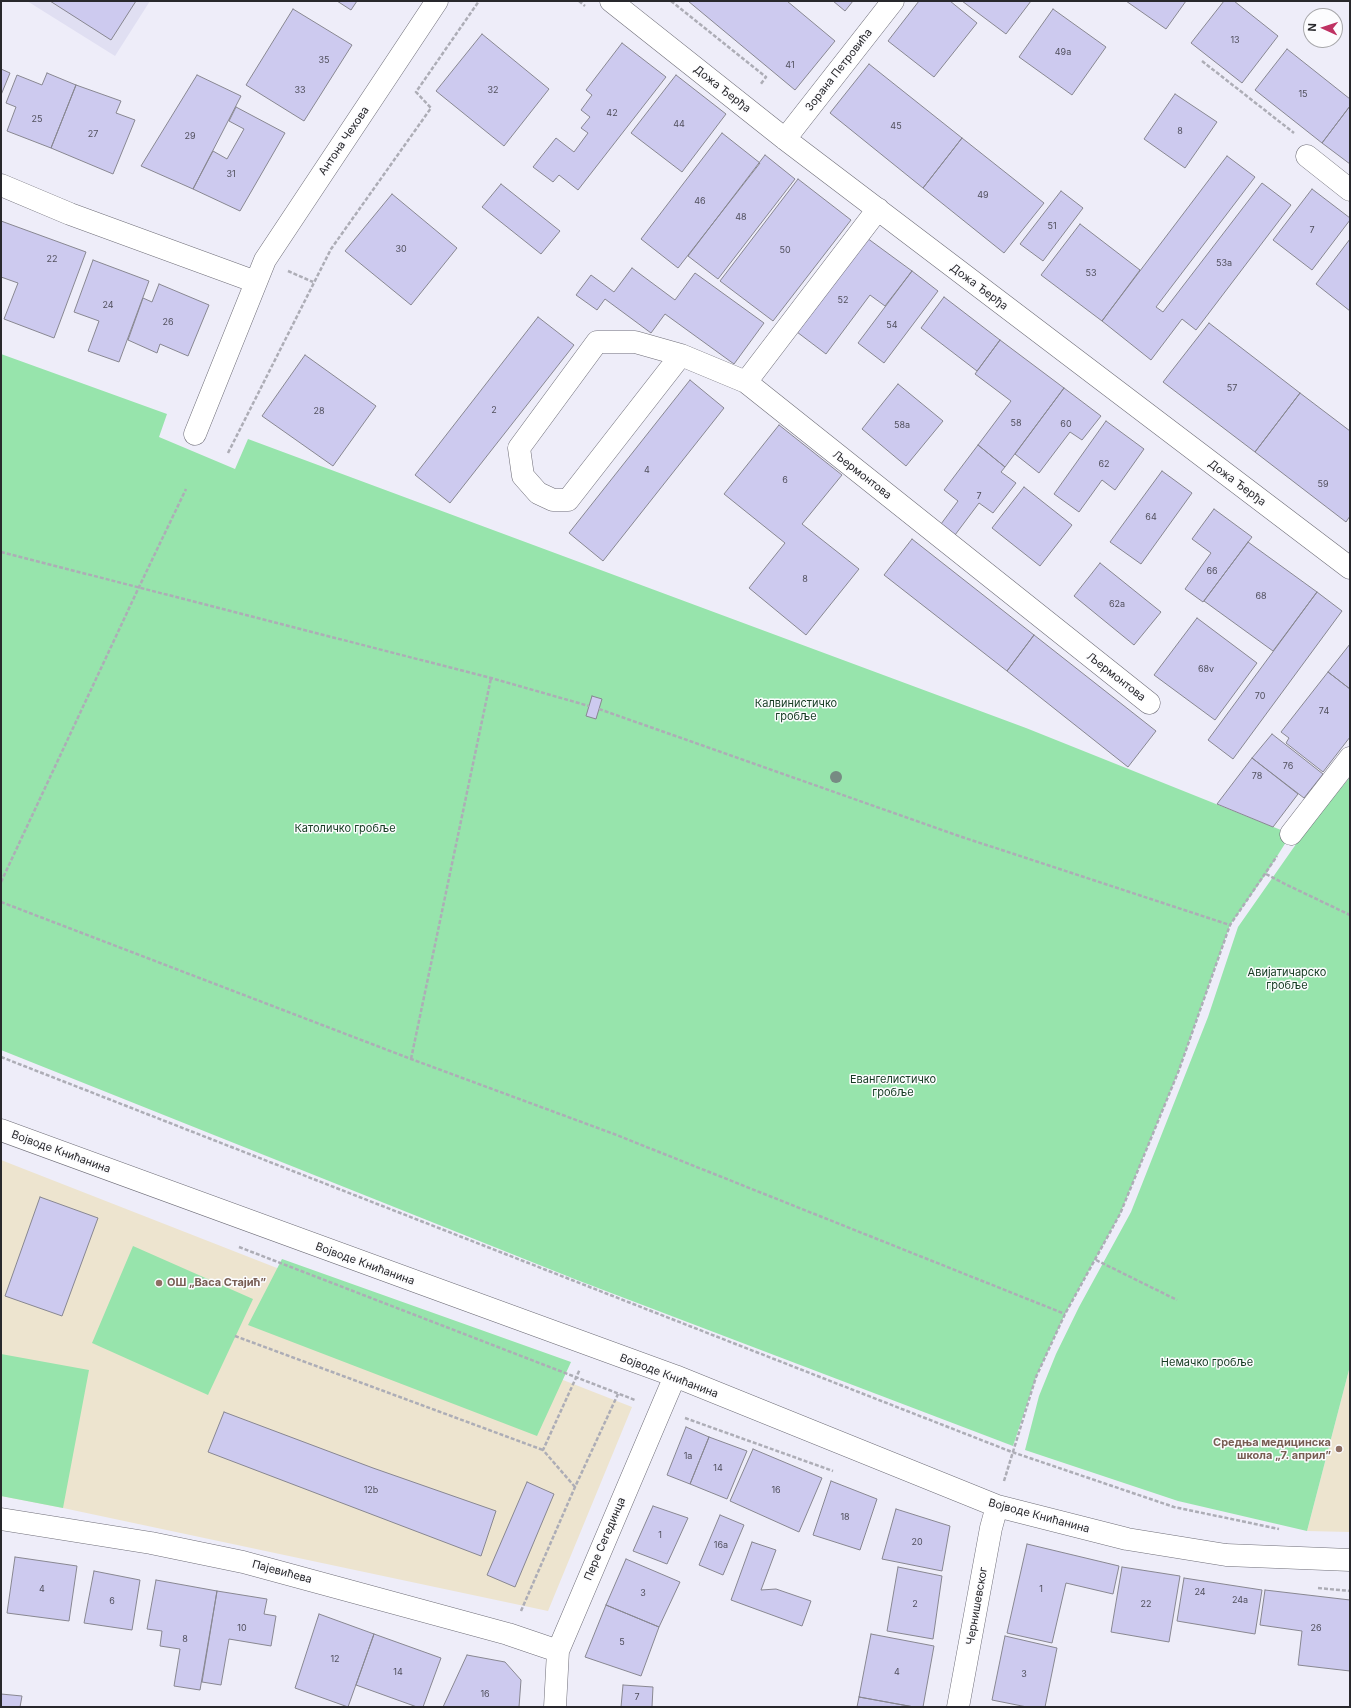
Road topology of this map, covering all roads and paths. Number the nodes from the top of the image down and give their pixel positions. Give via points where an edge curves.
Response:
1 (437, 1) edge
2 (479, 1) edge
3 (611, 1) edge
4 (893, 1) edge
5 (1202, 60) dead end
6 (785, 139) junction
7 (1308, 156) joint
8 (1, 185) edge
9 (1350, 190) edge
10 (878, 210) junction
11 (256, 282) junction
12 (681, 355) junction
13 (746, 382) junction
14 (195, 434) dead end
15 (228, 452) dead end
16 (186, 489) dead end
17 (1, 552) edge
18 (1350, 568) edge
19 (139, 587) junction
20 (491, 678) junction
21 (1149, 703) dead end
22 (589, 706) dead end
23 (599, 709) dead end
24 (1350, 758) edge
25 (1291, 834) joint
26 (1266, 874) junction
27 (1, 882) edge
28 (1, 902) edge
29 (1350, 915) edge
30 (1230, 925) junction
31 (1, 1057) edge
32 (411, 1059) junction
33 (1, 1130) edge
34 (1096, 1260) junction
35 (1177, 1300) dead end
36 (1065, 1314) junction
37 (235, 1336) dead end
38 (581, 1366) dead end
39 (674, 1376) junction
40 (618, 1394) dead end
41 (543, 1450) junction
42 (1012, 1452) junction
43 (575, 1487) junction
44 (997, 1506) junction
45 (1, 1520) edge
46 (1280, 1529) dead end
47 (1350, 1560) edge
48 (525, 1606) dead end
49 (558, 1651) junction
50 (555, 1707) edge
51 (958, 1707) edge

1 - 11 street, Антона Чехова via 265,260
2 - 15 path via 416,92 431,108 331,249
3 - 6 street, Дожа Ђерђа
4 - 6 street, Зорана Петровића
5 - 7 path via 1313,148
6 - 10 street, Дожа Ђерђа
7 - 9 street
8 - 11 street via 70,214
10 - 13 street
10 - 18 street, Дожа Ђерђа
11 - 14 street, Антона Чехова
12 - 12 street, Љермонтова via 635,342 597,342 519,448 523,476 538,493 553,500 568,500
12 - 13 street, Љермонтова
13 - 21 street, Љермонтова
16 - 19 path
17 - 19 path
19 - 20 path
19 - 27 path
20 - 22 path
20 - 32 path
23 - 30 path via 959,836
24 - 25 street
25 - 26 path
26 - 29 path
26 - 30 path
28 - 32 path
30 - 34 path via 1179,1070 1120,1214
31 - 42 path
32 - 36 path via 614,1134
33 - 39 street, Војводе Книћанина
34 - 35 path
34 - 36 path
36 - 42 path via 1036,1377
37 - 41 path
38 - 41 path
39 - 44 street, Војводе Книћанина
39 - 49 street, Пере Сегединца
40 - 43 path
41 - 43 path
42 - 44 path
42 - 46 path via 1174,1507
43 - 48 path
44 - 47 street, Војводе Книћанина via 1127,1539 1226,1556
44 - 51 street, Чернишевског
45 - 49 street, Пајевићева via 151,1543 243,1562 508,1634
49 - 50 street, Пере Сегединца

